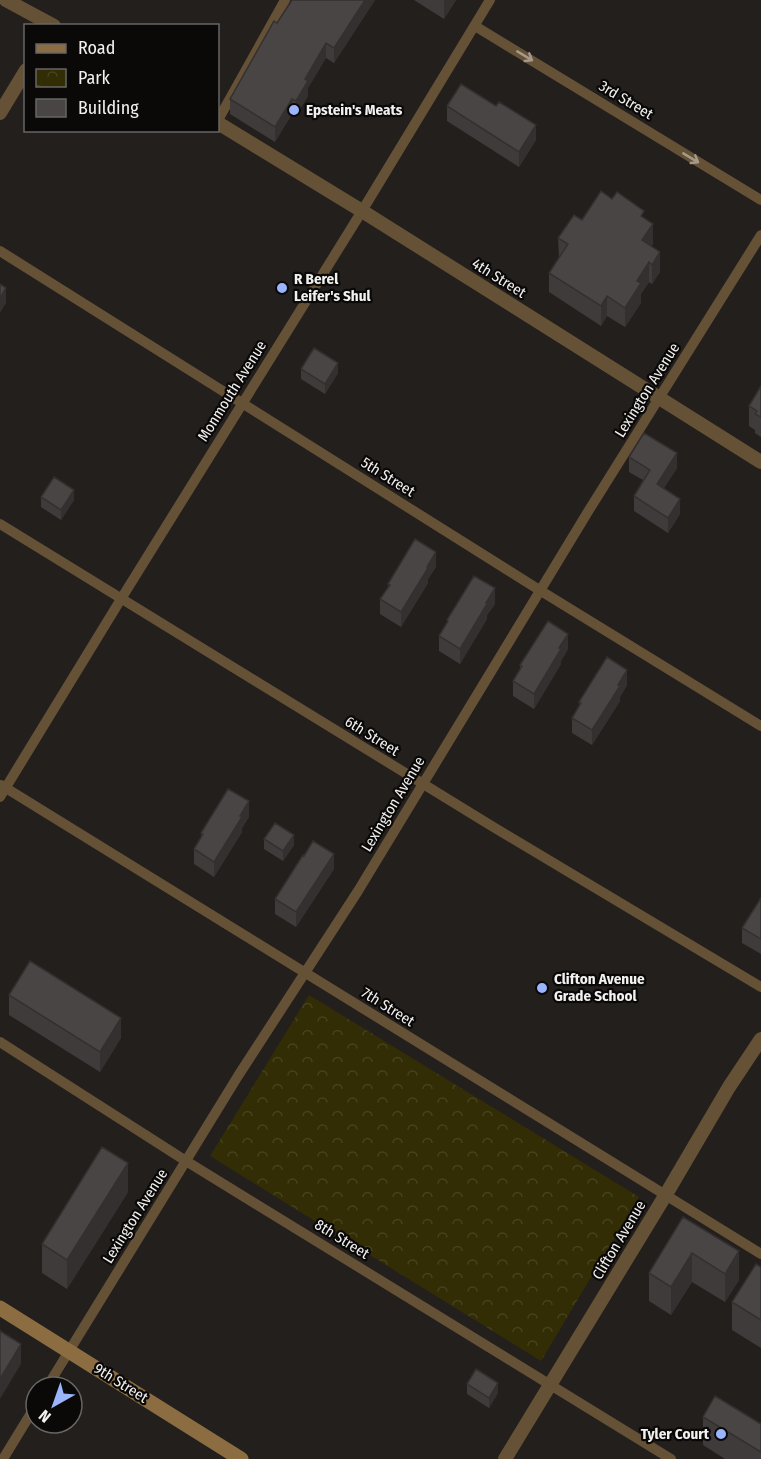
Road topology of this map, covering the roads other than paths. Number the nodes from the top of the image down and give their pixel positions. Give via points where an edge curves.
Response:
1 (6, 0) edge
2 (24, 0) edge
3 (285, 0) edge
4 (490, 0) edge
5 (51, 24) edge
6 (52, 24) edge
7 (475, 26) junction
8 (24, 73) edge
9 (0, 112) edge
10 (219, 120) edge
11 (219, 123) edge
12 (761, 200) edge
13 (362, 211) junction
14 (761, 235) edge
15 (0, 251) edge
16 (660, 398) junction
17 (243, 403) junction
18 (761, 462) edge
19 (0, 524) edge
20 (541, 591) junction
21 (121, 599) junction
22 (761, 726) edge
23 (423, 784) junction
24 (2, 790) edge
25 (305, 973) junction
26 (761, 987) edge
27 (761, 1039) edge
28 (0, 1042) edge
29 (186, 1161) junction
30 (665, 1196) junction
31 (761, 1254) edge
32 (0, 1308) edge
33 (69, 1351) junction
34 (54, 1375) edge
35 (550, 1385) junction
36 (24, 1425) edge
37 (3, 1459) edge
38 (241, 1459) edge
39 (505, 1459) edge
40 (671, 1459) edge

1 - 5 street
2 - 6 street
3 - 10 street
4 - 7 street, Monmouth Avenue
7 -> 12 street, 3rd Street
7 - 13 street, Monmouth Avenue
8 - 9 street
11 - 13 street, 4th Street
13 - 16 street, 4th Street
13 - 17 street, Monmouth Avenue
14 - 16 street, Lexington Avenue
15 - 17 street, 5th Street
16 - 18 street, 4th Street
16 - 20 street, Lexington Avenue
17 - 20 street, 5th Street
17 - 21 street, Monmouth Avenue
19 - 21 street, 6th Street
20 - 22 street, 5th Street
20 - 23 street, Lexington Avenue
21 - 23 street, 6th Street
21 - 24 street, Monmouth Avenue
23 - 25 street, Lexington Avenue
23 - 26 street, 6th Street
24 - 25 street, 7th Street
25 - 29 street, Lexington Avenue
25 - 30 street, 7th Street
27 - 30 street, Clifton Avenue
28 - 29 street, 8th Street
29 - 33 street, Lexington Avenue
29 - 35 street, 8th Street
30 - 31 street, 7th Street
30 - 35 street, Clifton Avenue
32 - 33 main road, 9th Street
33 - 34 street, Lexington Avenue
33 - 38 main road, 9th Street
35 - 39 street, Clifton Avenue
35 - 40 street, 8th Street
36 - 37 street

